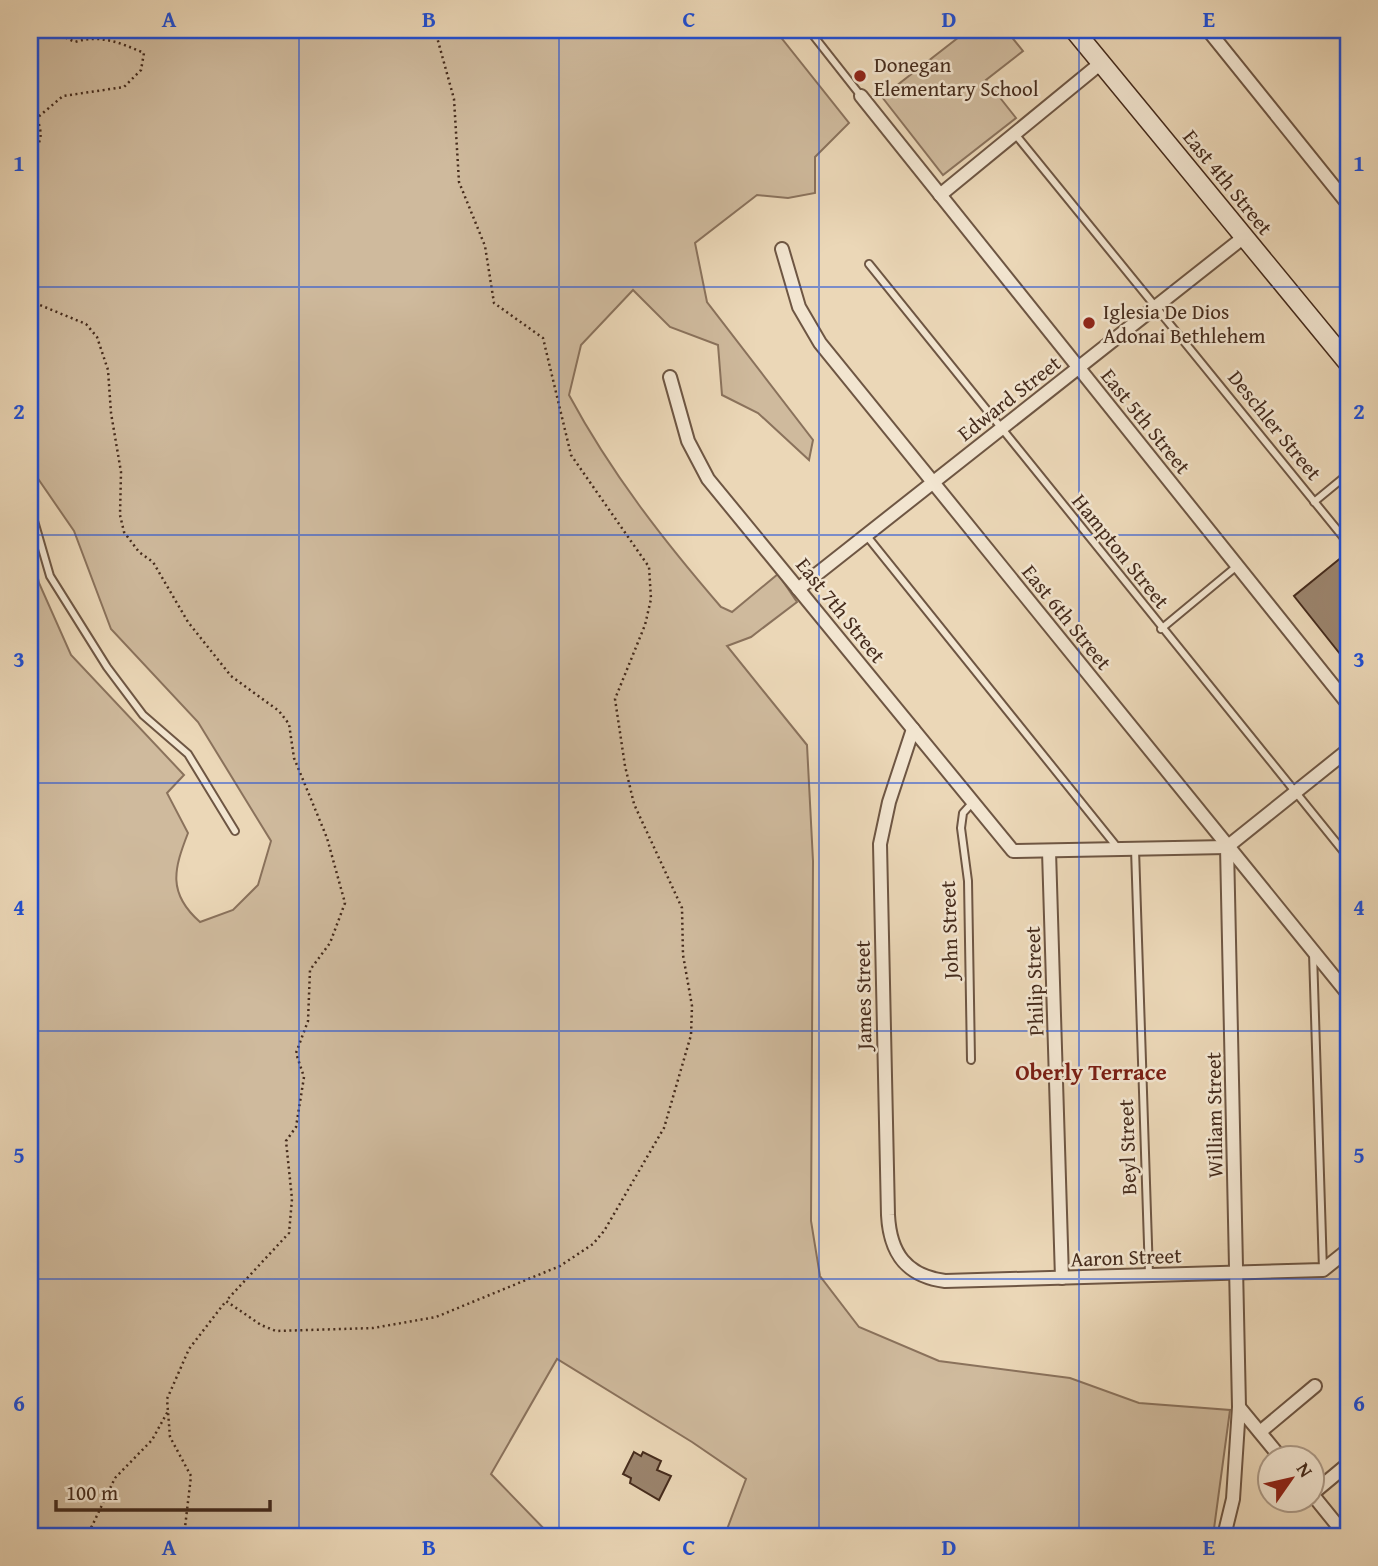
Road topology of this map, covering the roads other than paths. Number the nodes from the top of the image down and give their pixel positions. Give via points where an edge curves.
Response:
1 (809, 30) edge
2 (1074, 30) edge
3 (1208, 30) edge
4 (1338, 30) edge
5 (1348, 43) edge
6 (1101, 63) junction
7 (861, 96) joint
8 (1015, 134) junction
9 (940, 195) junction
10 (1348, 204) edge
11 (1244, 237) junction
12 (782, 249) dead end
13 (869, 264) dead end
14 (1156, 306) junction
15 (1348, 363) edge
16 (1079, 368) junction
17 (670, 377) dead end
18 (1000, 429) junction
19 (1348, 474) edge
20 (933, 482) junction
21 (1314, 502) junction
22 (30, 507) edge
23 (866, 535) junction
24 (1348, 543) edge
25 (1237, 566) junction
26 (798, 589) junction
27 (1161, 628) junction
28 (1348, 704) edge
29 (913, 729) junction
30 (1348, 750) edge
31 (1295, 793) junction
32 (973, 802) junction
33 (235, 831) dead end
34 (1227, 847) junction
35 (1135, 849) junction
36 (1049, 850) junction
37 (1119, 850) junction
38 (1348, 857) edge
39 (1313, 951) junction
40 (1348, 994) edge
41 (971, 1060) dead end
42 (1348, 1250) edge
43 (902, 1263) joint
44 (1323, 1270) junction
45 (1237, 1273) junction
46 (1149, 1276) junction
47 (1062, 1278) junction
48 (1315, 1386) dead end
49 (1239, 1407) junction
50 (1260, 1432) junction
51 (1270, 1444) edge
52 (1348, 1464) edge
53 (1326, 1482) edge
54 (1326, 1511) edge
55 (1224, 1536) edge
56 (1346, 1536) edge

1 - 7 lane
2 - 6 main road, East 4th Street
3 - 10 street
4 - 5 lane
6 - 8 street
6 - 11 main road, East 4th Street
7 - 9 street, East 5th Street
8 - 9 street
8 - 14 lane, Deschler Street
9 - 16 street, East 5th Street
11 - 14 street, Edward Street
11 - 15 main road, East 4th Street
12 - 20 street, East 6th Street via 799,307 812,332
13 - 18 lane, Hampton Street
14 - 16 street, Edward Street
14 - 21 lane, Deschler Street
16 - 18 street, Edward Street
16 - 25 street, East 5th Street
17 - 26 street, East 7th Street via 700,467
18 - 20 street, Edward Street
18 - 27 lane, Hampton Street
19 - 21 lane
20 - 23 street, Edward Street
20 - 34 street, East 6th Street
21 - 24 lane, Deschler Street
22 - 33 lane via 50,576 100,656 134,704 188,754
23 - 26 street, Edward Street
23 - 37 lane
25 - 27 lane
25 - 28 street, East 5th Street
26 - 29 street, East 7th Street
27 - 31 lane, Hampton Street
29 - 32 street, East 7th Street
29 - 43 street, James Street via 889,802 880,860 888,1215 890,1239
30 - 31 street
31 - 34 street
31 - 38 lane, Hampton Street
32 - 36 street, East 7th Street via 1013,851
32 - 41 lane, John Street via 963,813 961,828 968,881
34 - 35 street
34 - 39 street, East 6th Street
34 - 45 street, William Street
35 - 37 street
35 - 46 lane, Beyl Street
36 - 37 street
36 - 47 street, Philip Street
39 - 40 street, East 6th Street
39 - 44 lane
42 - 44 street
43 - 47 street, Aaron Street via 923,1277 945,1281
44 - 45 street, Aaron Street
45 - 46 street, Aaron Street
45 - 49 street, William Street
46 - 47 street, Aaron Street
48 - 50 street
49 - 50 street
49 - 55 street, William Street via 1233,1499
50 - 51 street
52 - 53 street
54 - 56 street

